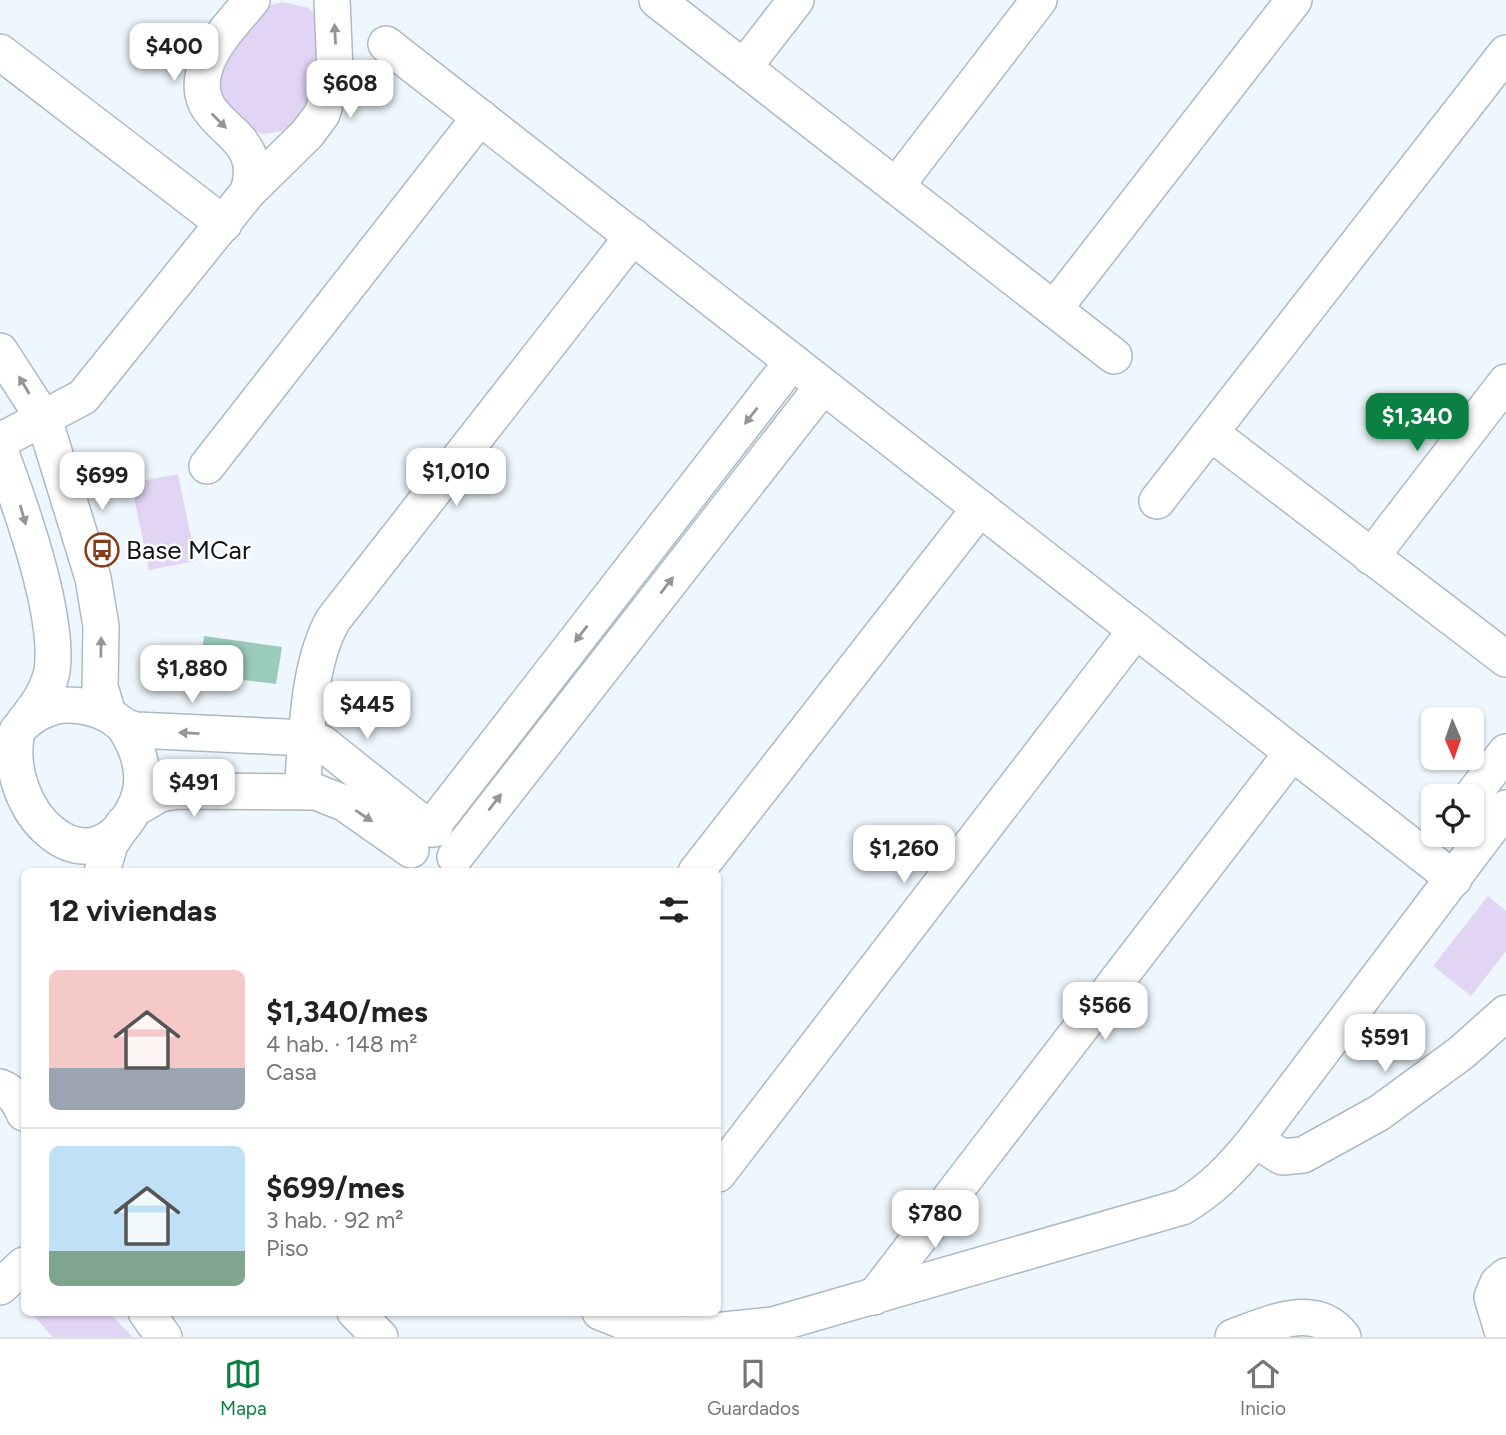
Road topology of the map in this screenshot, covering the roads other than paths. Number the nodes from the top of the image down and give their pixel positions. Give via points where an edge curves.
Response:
1 (252, 0) edge
2 (332, 0) edge
3 (657, 0) edge
4 (796, 0) edge
5 (1039, 0) edge
6 (1294, 0) edge
7 (386, 44) dead end
8 (0, 52) edge
9 (1506, 53) edge
10 (744, 67) junction
11 (480, 117) junction
12 (895, 186) junction
13 (248, 192) junction
14 (224, 224) junction
15 (633, 236) junction
16 (1054, 309) junction
17 (0, 351) edge
18 (1114, 356) dead end
19 (792, 362) junction
20 (1506, 382) edge
21 (823, 386) junction
22 (44, 419) junction
23 (1212, 433) junction
24 (0, 441) edge
25 (0, 451) edge
26 (207, 466) dead end
27 (1157, 502) dead end
28 (980, 508) junction
29 (1371, 557) junction
30 (613, 594) junction
31 (642, 616) junction
32 (1136, 630) junction
33 (1506, 659) edge
34 (117, 721) junction
35 (11, 738) edge
36 (307, 738) junction
37 (1506, 752) edge
38 (1292, 753) junction
39 (353, 765) junction
40 (1481, 784) edge
41 (316, 793) junction
42 (1506, 808) edge
43 (129, 816) junction
44 (22, 826) edge
45 (1421, 837) edge
46 (1435, 847) edge
47 (428, 854) edge
48 (75, 868) edge
49 (103, 868) edge
50 (699, 868) edge
51 (1454, 879) junction
52 (1506, 1013) edge
53 (0, 1087) edge
54 (21, 1106) edge
55 (1255, 1140) junction
56 (721, 1170) edge
57 (21, 1268) edge
58 (1506, 1276) edge
59 (0, 1287) edge
60 (874, 1297) junction
61 (149, 1316) edge
62 (359, 1316) edge
63 (611, 1316) edge
64 (164, 1337) edge
65 (380, 1337) edge
66 (1233, 1337) edge
67 (1343, 1337) edge
68 (1504, 1337) edge

1 -> 13 street via 211,54 202,85 212,115 251,156
13 -> 2 street via 290,154 326,104 335,71
3 - 10 street
4 - 10 street
5 - 12 street
6 - 16 street
7 - 11 street
8 - 14 street
9 - 23 street
10 - 12 street
11 - 15 street
11 - 26 street
12 - 16 street
13 - 14 street
14 - 22 street via 83,397
15 - 19 street
15 - 36 street via 333,620 317,662
16 - 18 street
22 -> 17 street
19 - 21 street
19 -> 30 street
20 - 29 street
21 - 28 street
31 -> 21 street
22 - 24 street
34 -> 22 street via 100,687 101,626 93,578
23 - 27 street
23 - 29 street
25 -> 35 street via 21,507 52,648 48,685
28 - 32 street
28 - 50 street
29 - 33 street
30 - 31 street
30 -> 47 street via 437,820
47 -> 31 street
32 - 38 street
32 - 56 street
34 - 35 street via 87,706 64,705 42,710
36 -> 34 street
34 - 43 street via 137,747 142,767 141,788
35 - 44 street via 1,762 1,785 8,807
36 - 39 street
36 - 41 street
37 - 40 street
38 - 45 street
38 - 60 street
39 - 41 street
39 - 47 street
41 - 43 street via 176,791 160,794
41 -> 47 street
42 - 51 street
43 - 44 street via 107,837 86,845 64,845
43 - 49 street via 110,844
44 - 48 street
46 - 51 street
51 - 55 street
52 - 55 street via 1461,1053 1379,1113 1303,1155 1282,1157
53 - 54 street via 9,1090
55 - 60 street via 1221,1180 1182,1206
57 - 59 street
58 - 68 street via 1492,1297
60 - 63 street via 773,1325 685,1335 648,1331
61 - 64 street
62 - 65 street
66 - 67 street via 1300,1317 1331,1325

